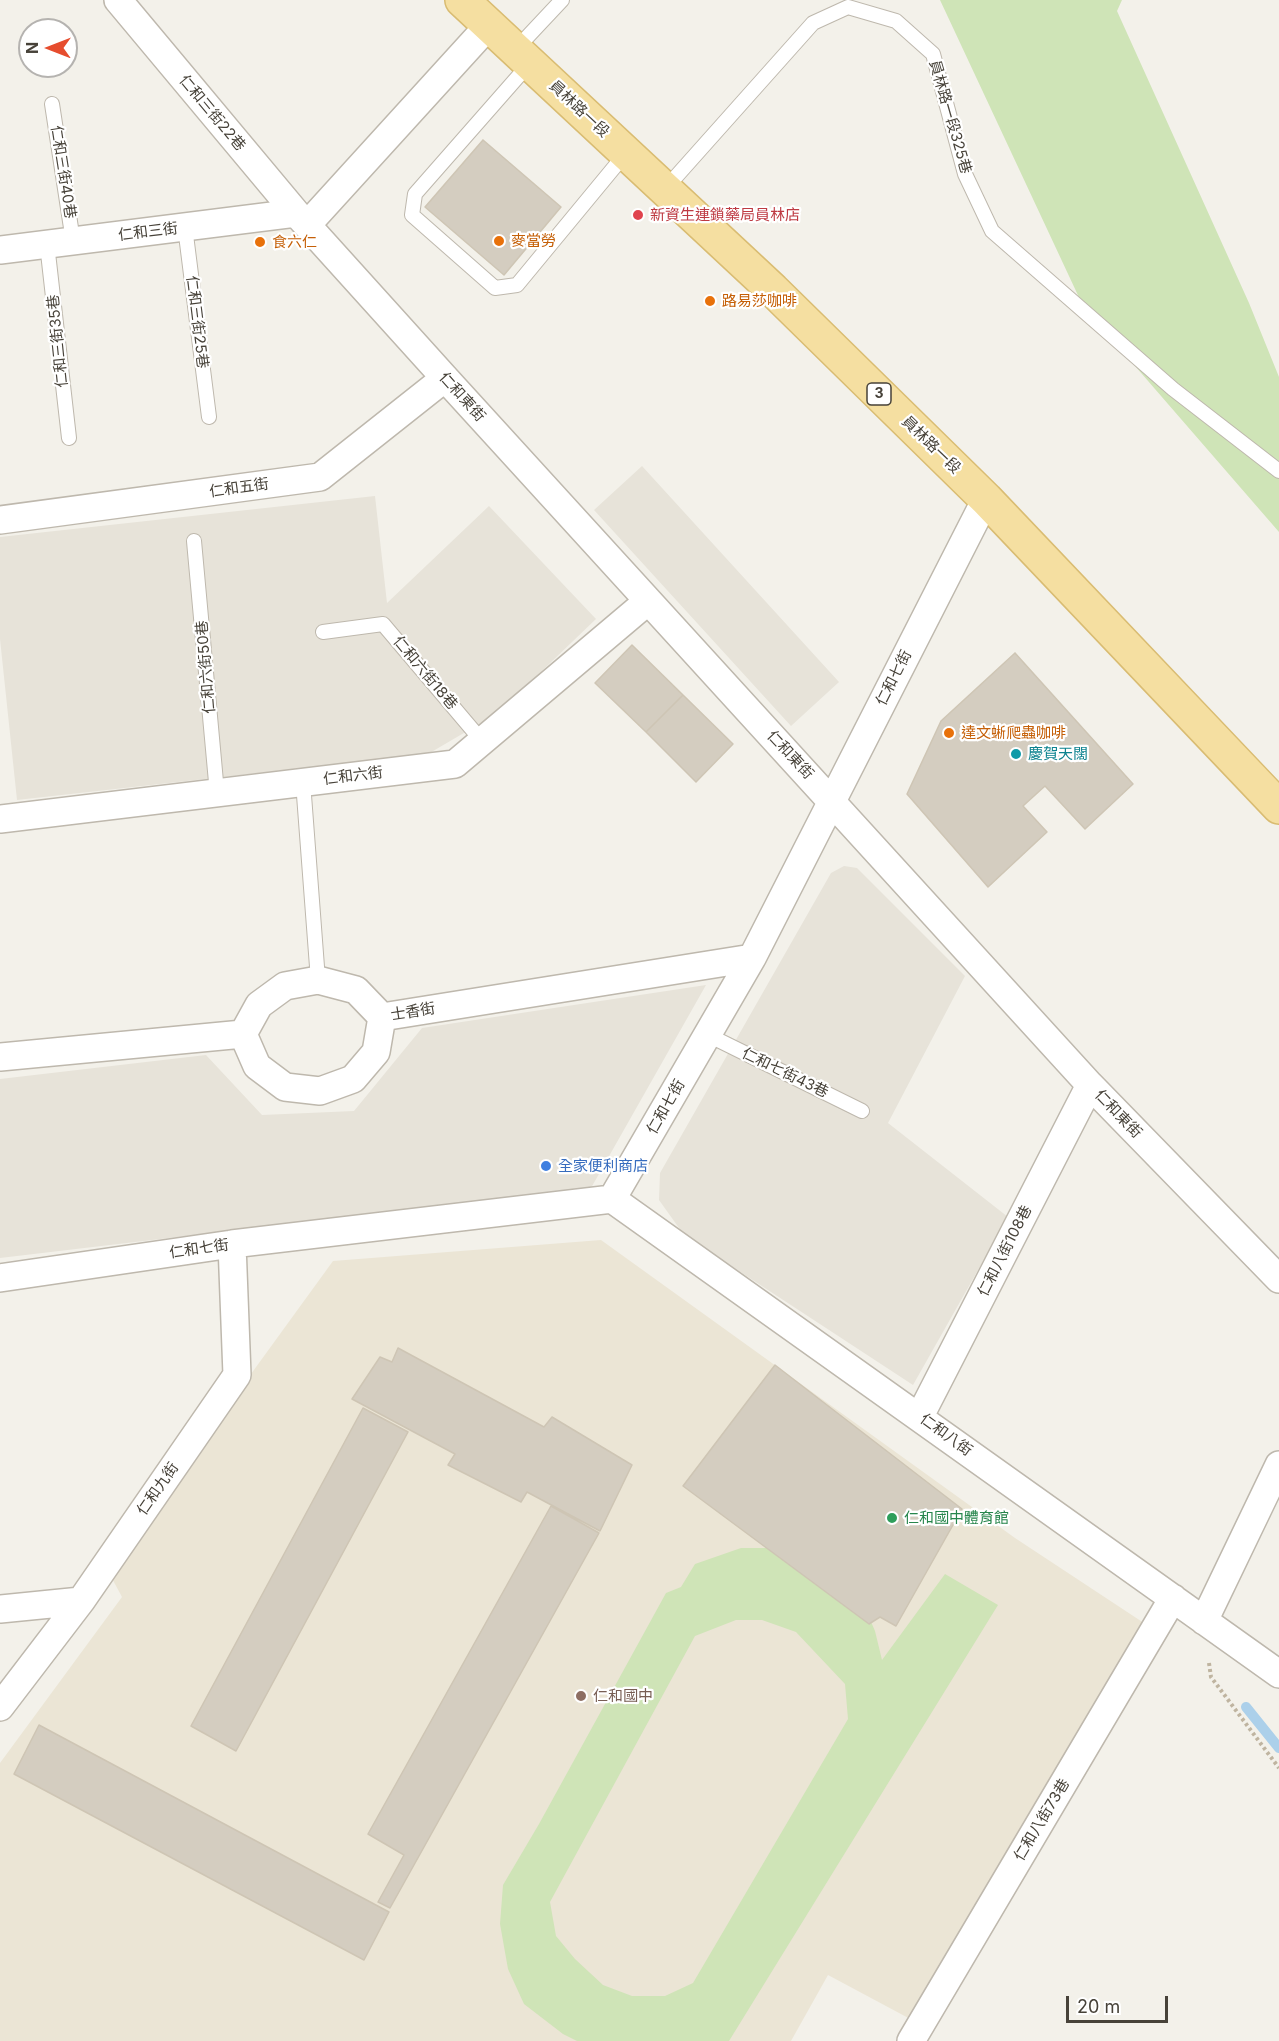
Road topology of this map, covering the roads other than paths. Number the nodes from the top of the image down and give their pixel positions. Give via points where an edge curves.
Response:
1 (118, 0) edge
2 (462, 0) edge
3 (561, 0) edge
4 (848, 4) edge
5 (489, 25) junction
6 (523, 56) junction
7 (52, 104) dead end
8 (626, 153) junction
9 (665, 189) junction
10 (302, 219) junction
11 (185, 227) junction
12 (60, 242) junction
13 (0, 250) edge
14 (445, 378) junction
15 (209, 417) dead end
16 (69, 438) dead end
17 (1279, 471) edge
18 (986, 499) junction
19 (0, 520) edge
20 (194, 541) dead end
21 (648, 601) junction
22 (323, 632) dead end
23 (482, 741) junction
24 (303, 782) junction
25 (217, 793) junction
26 (831, 800) junction
27 (1279, 807) edge
28 (0, 819) edge
29 (752, 958) junction
30 (318, 980) junction
31 (382, 1017) junction
32 (243, 1034) junction
33 (708, 1035) junction
34 (0, 1057) edge
35 (1090, 1085) junction
36 (862, 1111) dead end
37 (612, 1198) junction
38 (232, 1244) junction
39 (0, 1278) edge
40 (1279, 1279) edge
41 (920, 1416) junction
42 (1279, 1465) edge
43 (1173, 1598) junction
44 (81, 1601) junction
45 (0, 1609) edge
46 (1204, 1621) junction
47 (1279, 1674) edge
48 (0, 1707) edge
49 (911, 2041) edge

1 - 10 street, 仁和三街22巷
2 - 5 main road, 員林路一段 / 3
3 - 6 lane
4 - 9 lane, 員林路一段325巷 via 813,23
4 - 17 lane, 員林路一段325巷 via 896,21 933,54 965,174 992,231 1173,389
5 - 6 main road, 員林路一段 / 3
5 - 10 street
6 - 8 main road, 員林路一段 / 3
6 - 8 lane via 415,194 412,215 495,288 517,285
7 - 12 lane, 仁和三街40巷
8 - 9 main road, 員林路一段 / 3
9 - 18 main road, 員林路一段 / 3
10 - 11 street, 仁和三街
10 - 14 street, 仁和東街
11 - 12 street, 仁和三街
11 - 15 lane, 仁和三街25巷
12 - 13 street, 仁和三街
12 - 16 lane, 仁和三街35巷
14 - 19 street, 仁和五街 via 320,477
14 - 21 street, 仁和東街
18 - 26 street, 仁和七街
18 - 27 main road, 員林路一段 / 3
20 - 25 lane, 仁和六街50巷
21 - 23 street, 仁和六街
21 - 26 street, 仁和東街
22 - 23 lane, 仁和六街18巷 via 383,624
23 - 24 street, 仁和六街 via 455,764
24 - 25 street, 仁和六街
24 - 30 lane
25 - 28 street, 仁和六街
26 - 29 street, 仁和七街
26 - 35 street, 仁和東街
29 - 31 street, 士香街
29 - 33 street, 仁和七街
30 - 31 street, 士香街 via 356,990
30 - 32 street, 士香街 via 285,986 259,1005
31 - 32 street via 376,1052 353,1079 320,1091 285,1087 257,1066
32 - 34 street
33 - 36 lane, 仁和七街43巷
33 - 37 street, 仁和七街
35 - 40 street, 仁和東街
35 - 41 street, 仁和八街108巷
37 - 38 street, 仁和七街
37 - 41 street, 仁和八街
38 - 39 street, 仁和七街
38 - 44 street, 仁和九街 via 237,1375
41 - 43 street, 仁和八街
42 - 46 street
43 - 46 street, 仁和八街
43 - 49 street, 仁和八街73巷
44 - 45 street
44 - 48 street, 仁和九街
46 - 47 street, 仁和八街

